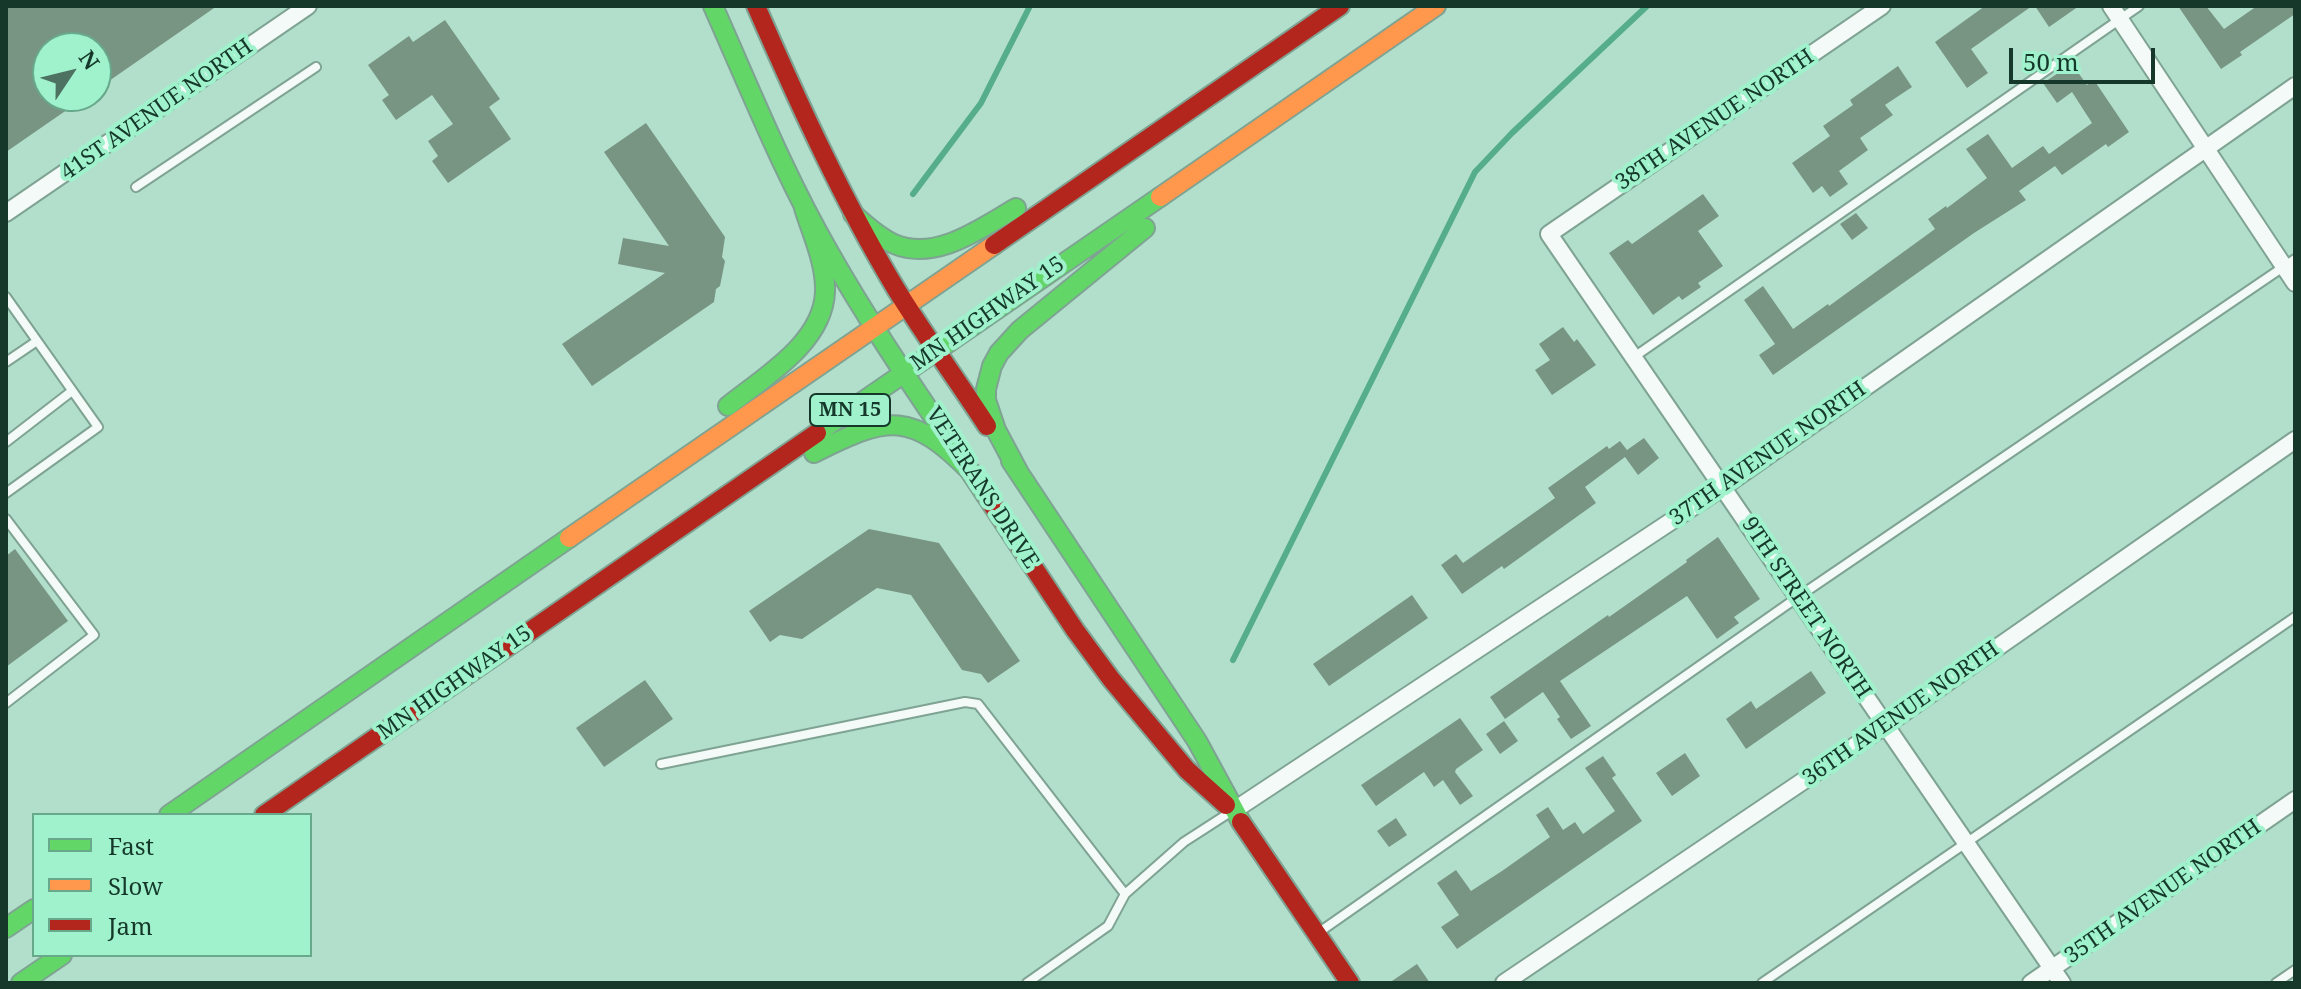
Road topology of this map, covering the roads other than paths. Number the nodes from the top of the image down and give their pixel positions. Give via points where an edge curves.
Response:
1 (308, 6) edge
2 (713, 6) edge
3 (756, 6) edge
4 (1340, 6) edge
5 (1436, 6) edge
6 (1882, 6) edge
7 (2139, 6) edge
8 (2115, 13) edge
9 (316, 67) dead end
10 (2295, 86) edge
11 (1208, 97) junction
12 (1284, 110) junction
13 (2205, 147) junction
14 (136, 187) dead end
15 (804, 208) junction
16 (6, 213) edge
17 (853, 214) junction
18 (1549, 234) joint
19 (2289, 263) edge
20 (2295, 283) edge
21 (6, 297) edge
22 (906, 305) junction
23 (874, 326) junction
24 (37, 341) junction
25 (936, 350) junction
26 (1634, 357) junction
27 (7, 358) edge
28 (905, 371) junction
29 (72, 391) junction
30 (2295, 440) edge
31 (6, 442) edge
32 (972, 473) junction
33 (1019, 473) junction
34 (1723, 487) junction
35 (6, 493) edge
36 (706, 509) junction
37 (6, 519) edge
38 (582, 529) junction
39 (1798, 597) junction
40 (2295, 617) edge
41 (6, 703) edge
42 (1886, 725) junction
43 (661, 764) dead end
44 (2295, 800) edge
45 (1233, 811) junction
46 (172, 813) edge
47 (267, 813) edge
48 (1967, 844) junction
49 (1125, 894) junction
50 (32, 910) edge
51 (6, 928) edge
52 (1317, 934) junction
53 (59, 957) edge
54 (2052, 968) junction
55 (2295, 970) edge
56 (21, 983) edge
57 (1027, 983) edge
58 (1350, 983) edge
59 (1504, 983) edge
60 (1762, 983) edge
61 (2031, 983) edge
62 (2062, 983) edge
63 (2276, 983) edge

1 - 16 street, 41ST AVENUE NORTH
2 - 15 main road, VETERANS DRIVE
3 - 17 main road, VETERANS DRIVE
4 - 11 main road, MN 15
5 - 12 main road, MN HIGHWAY 15 / MN 15
6 - 18 street, 38TH AVENUE NORTH
7 - 8 lane
8 - 13 street
8 - 26 lane
9 - 14 lane
10 - 13 street, 37TH AVENUE NORTH
11 - 17 main road via 946,245 904,248 873,234
11 - 22 main road, MN 15
12 - 25 main road, MN HIGHWAY 15 / MN 15
12 - 33 main road via 999,353 986,400
13 - 19 street
13 - 34 street, 37TH AVENUE NORTH
15 - 23 main road, VETERANS DRIVE
15 - 38 main road via 824,280 824,305 814,328 789,355
17 - 22 main road, VETERANS DRIVE
18 - 26 street, 9TH STREET NORTH
19 - 20 street
19 - 39 lane
21 - 24 lane
22 - 23 main road, MN 15
22 - 25 main road, VETERANS DRIVE
23 - 28 main road, VETERANS DRIVE
23 - 38 main road, MN 15
24 - 27 lane
24 - 29 lane
25 - 28 main road, MN HIGHWAY 15 / MN 15
25 - 33 main road, VETERANS DRIVE
26 - 34 street, 9TH STREET NORTH
28 - 32 main road, VETERANS DRIVE
28 - 36 main road, MN HIGHWAY 15 / MN 15
29 - 31 lane
29 - 35 lane via 98,427
30 - 42 street, 36TH AVENUE NORTH
32 - 36 main road via 932,436 884,425 847,436
32 - 45 main road, VETERANS DRIVE via 1111,679 1187,770
33 - 45 main road, VETERANS DRIVE via 1197,741
34 - 39 street, 9TH STREET NORTH
34 - 45 street, 37TH AVENUE NORTH
36 - 47 main road, MN HIGHWAY 15 / MN 15
37 - 41 lane via 94,635
38 - 46 main road, MN 15
39 - 42 street, 9TH STREET NORTH
39 - 52 lane
40 - 48 lane
42 - 48 street, 9TH STREET NORTH
42 - 59 street, 36TH AVENUE NORTH
43 - 49 lane via 965,702 978,704
44 - 54 street, 35TH AVENUE NORTH
45 - 49 lane via 1184,842
45 - 52 main road, VETERANS DRIVE
48 - 54 street, 9TH STREET NORTH
48 - 60 lane
49 - 57 lane via 1108,926
50 - 51 main road
52 - 58 main road, VETERANS DRIVE
53 - 56 main road
54 - 61 street, 35TH AVENUE NORTH
54 - 62 street, 9TH STREET NORTH
55 - 63 lane

